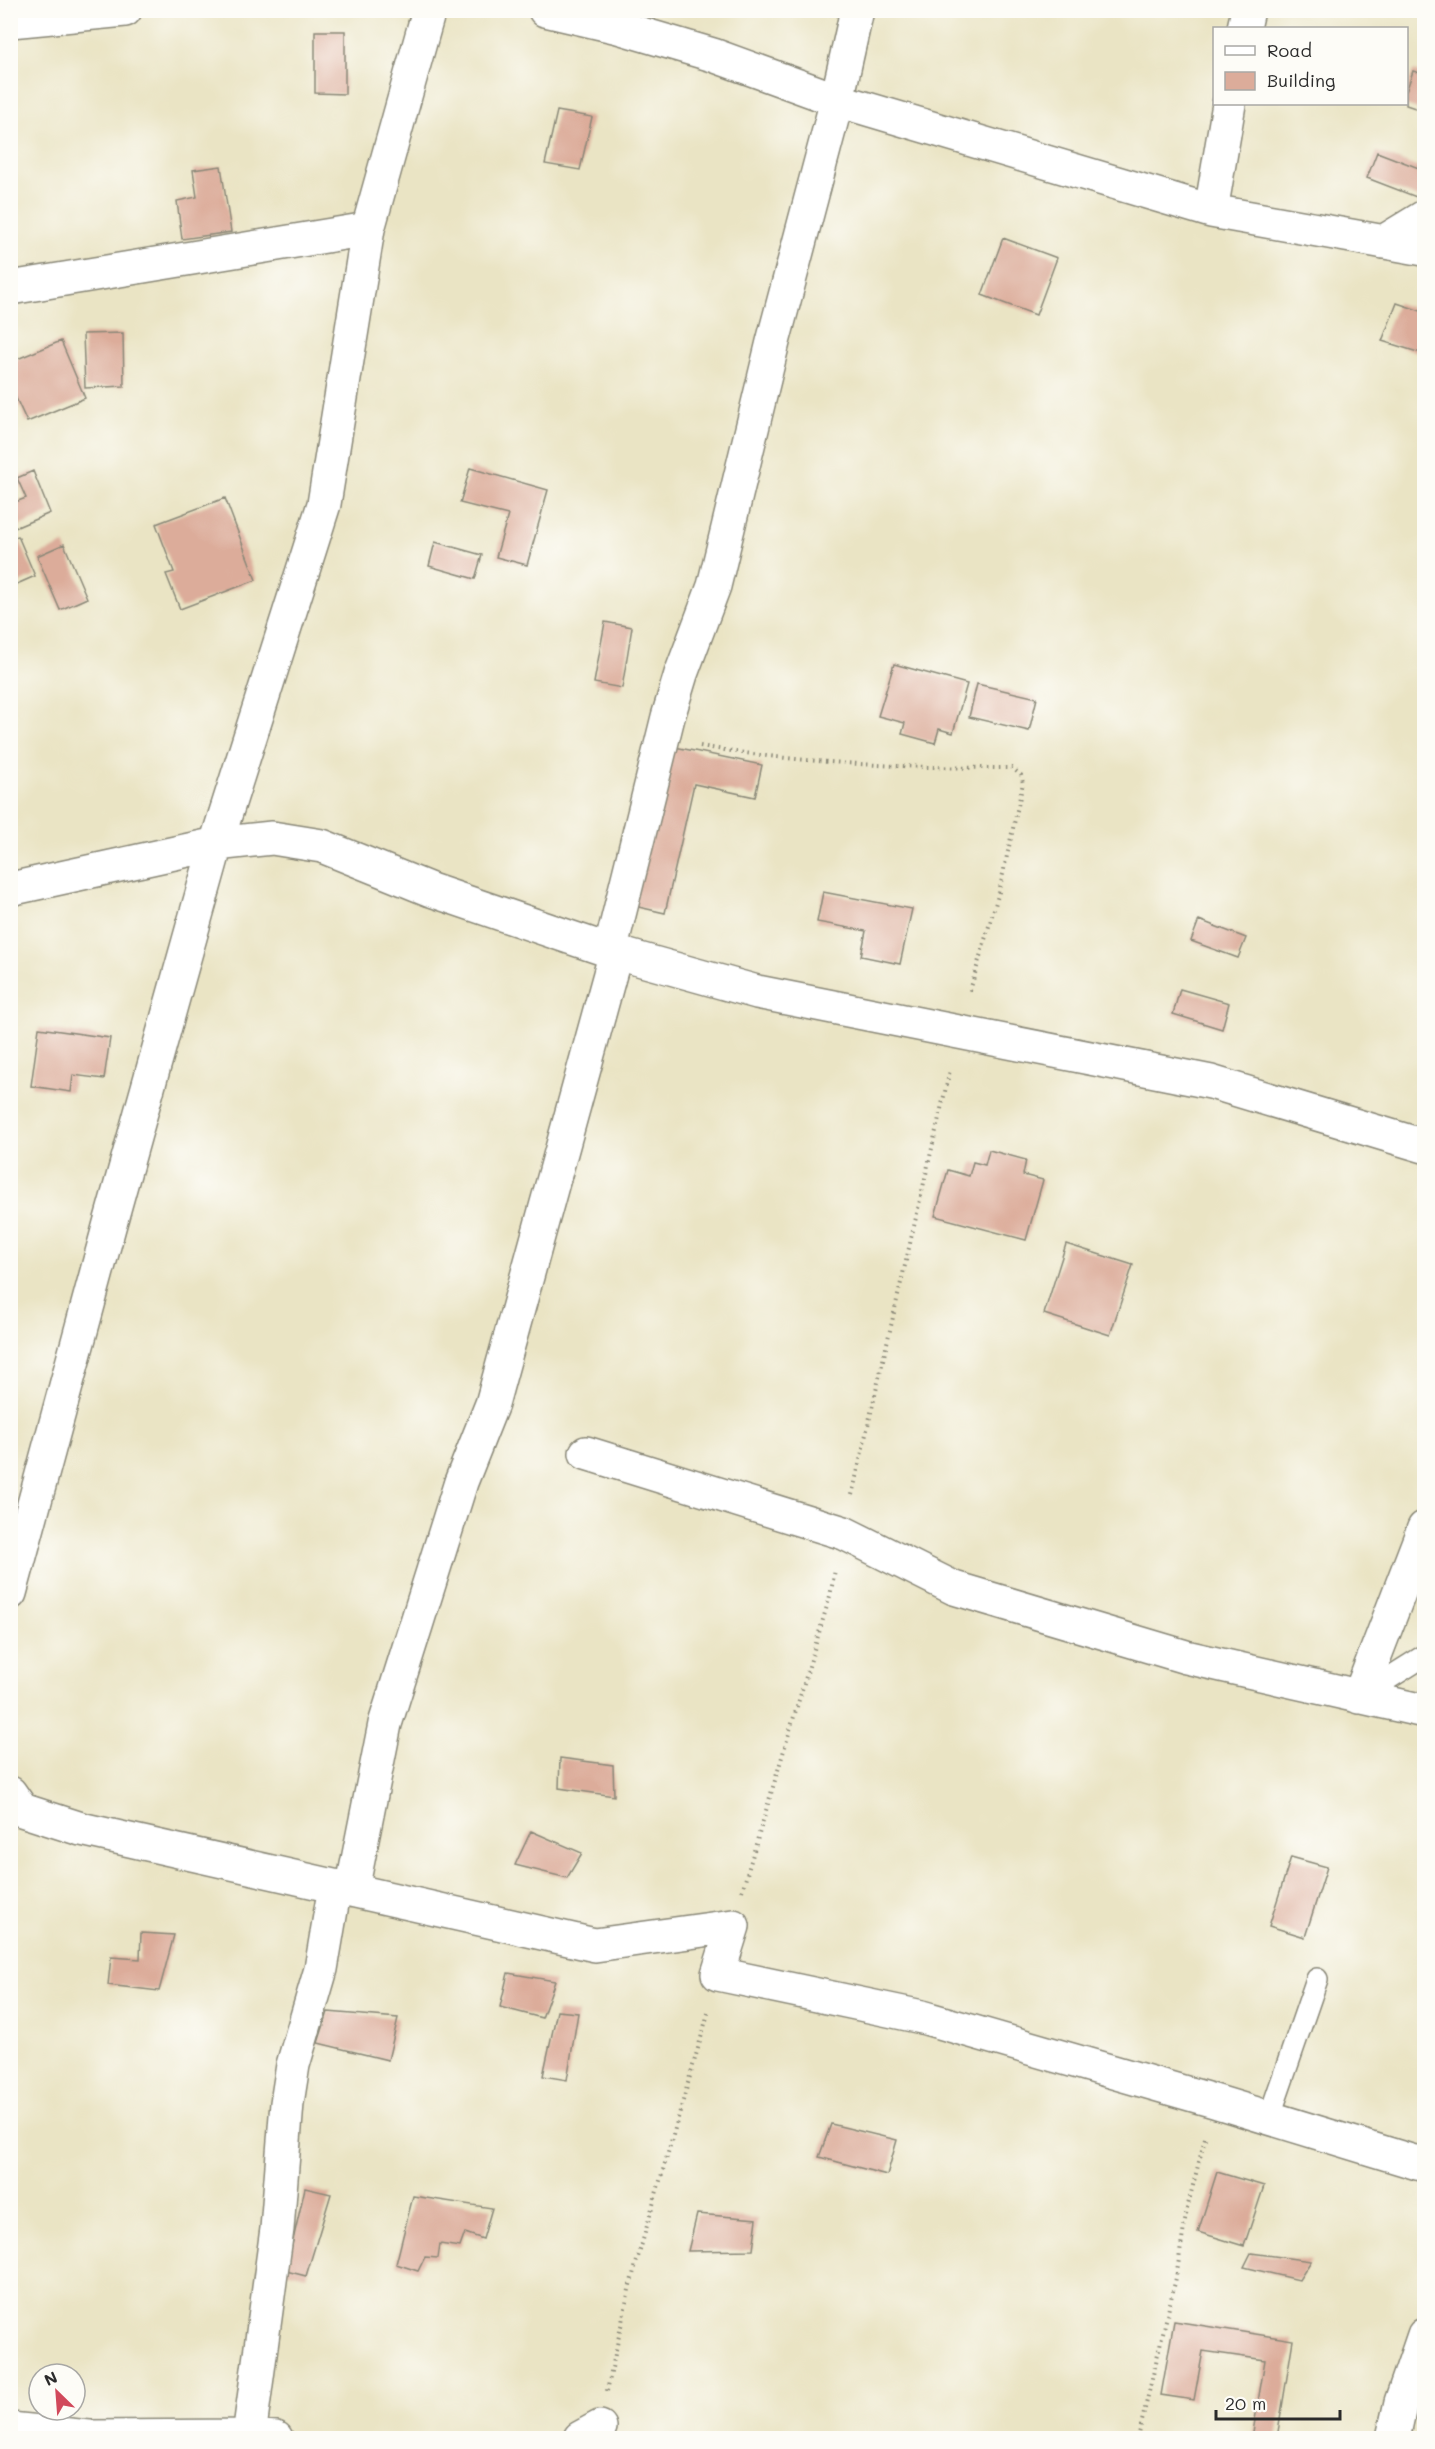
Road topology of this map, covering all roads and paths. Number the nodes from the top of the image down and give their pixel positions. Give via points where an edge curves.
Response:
1 (125, 10) edge
2 (429, 10) edge
3 (545, 10) edge
4 (857, 10) edge
5 (1248, 10) edge
6 (10, 21) edge
7 (1244, 27) edge
8 (837, 100) junction
9 (1229, 105) edge
10 (1211, 211) junction
11 (1425, 217) edge
12 (368, 229) junction
13 (1383, 242) junction
14 (1425, 249) edge
15 (10, 288) edge
16 (663, 740) junction
17 (216, 844) junction
18 (10, 889) edge
19 (613, 952) junction
20 (958, 1032) junction
21 (1425, 1146) edge
22 (586, 1453) dead end
23 (1425, 1528) edge
24 (10, 1593) edge
25 (1425, 1656) edge
26 (1359, 1697) junction
27 (1425, 1711) edge
28 (10, 1793) edge
29 (343, 1888) junction
30 (1317, 1979) dead end
31 (710, 2004) dead end
32 (1214, 2101) junction
33 (1269, 2118) junction
34 (1425, 2165) edge
35 (1425, 2335) edge
36 (10, 2428) edge
37 (590, 2433) edge
38 (263, 2437) edge
39 (1138, 2439) edge
40 (1393, 2439) edge

1 - 6 street
2 - 12 street
3 - 8 street via 713,55
4 - 8 street
5 - 7 street
8 - 10 street
8 - 16 street via 714,586 681,674
9 - 10 street
10 - 13 street
11 - 13 street
12 - 15 street
12 - 17 street via 324,504
13 - 14 street
16 - 19 street
16 - 20 path via 752,756 1012,768 1021,775 1023,783 999,892
17 - 18 street
17 - 19 street via 272,838 322,846 431,890
17 - 24 street
19 - 20 street via 757,992
19 - 29 street via 492,1404 461,1482 385,1724
20 - 21 street via 1211,1082
22 - 26 street via 843,1533 954,1588 1186,1658
23 - 26 street
25 - 26 lane
26 - 27 street
28 - 29 street via 22,1810 81,1829
29 - 32 street via 595,1945 733,1926 718,1974 922,2017
29 - 38 street via 287,2103
30 - 33 lane
31 - 37 path
32 - 33 street
32 - 39 path
33 - 34 street
35 - 40 street via 1401,2402
36 - 38 street via 90,2437

